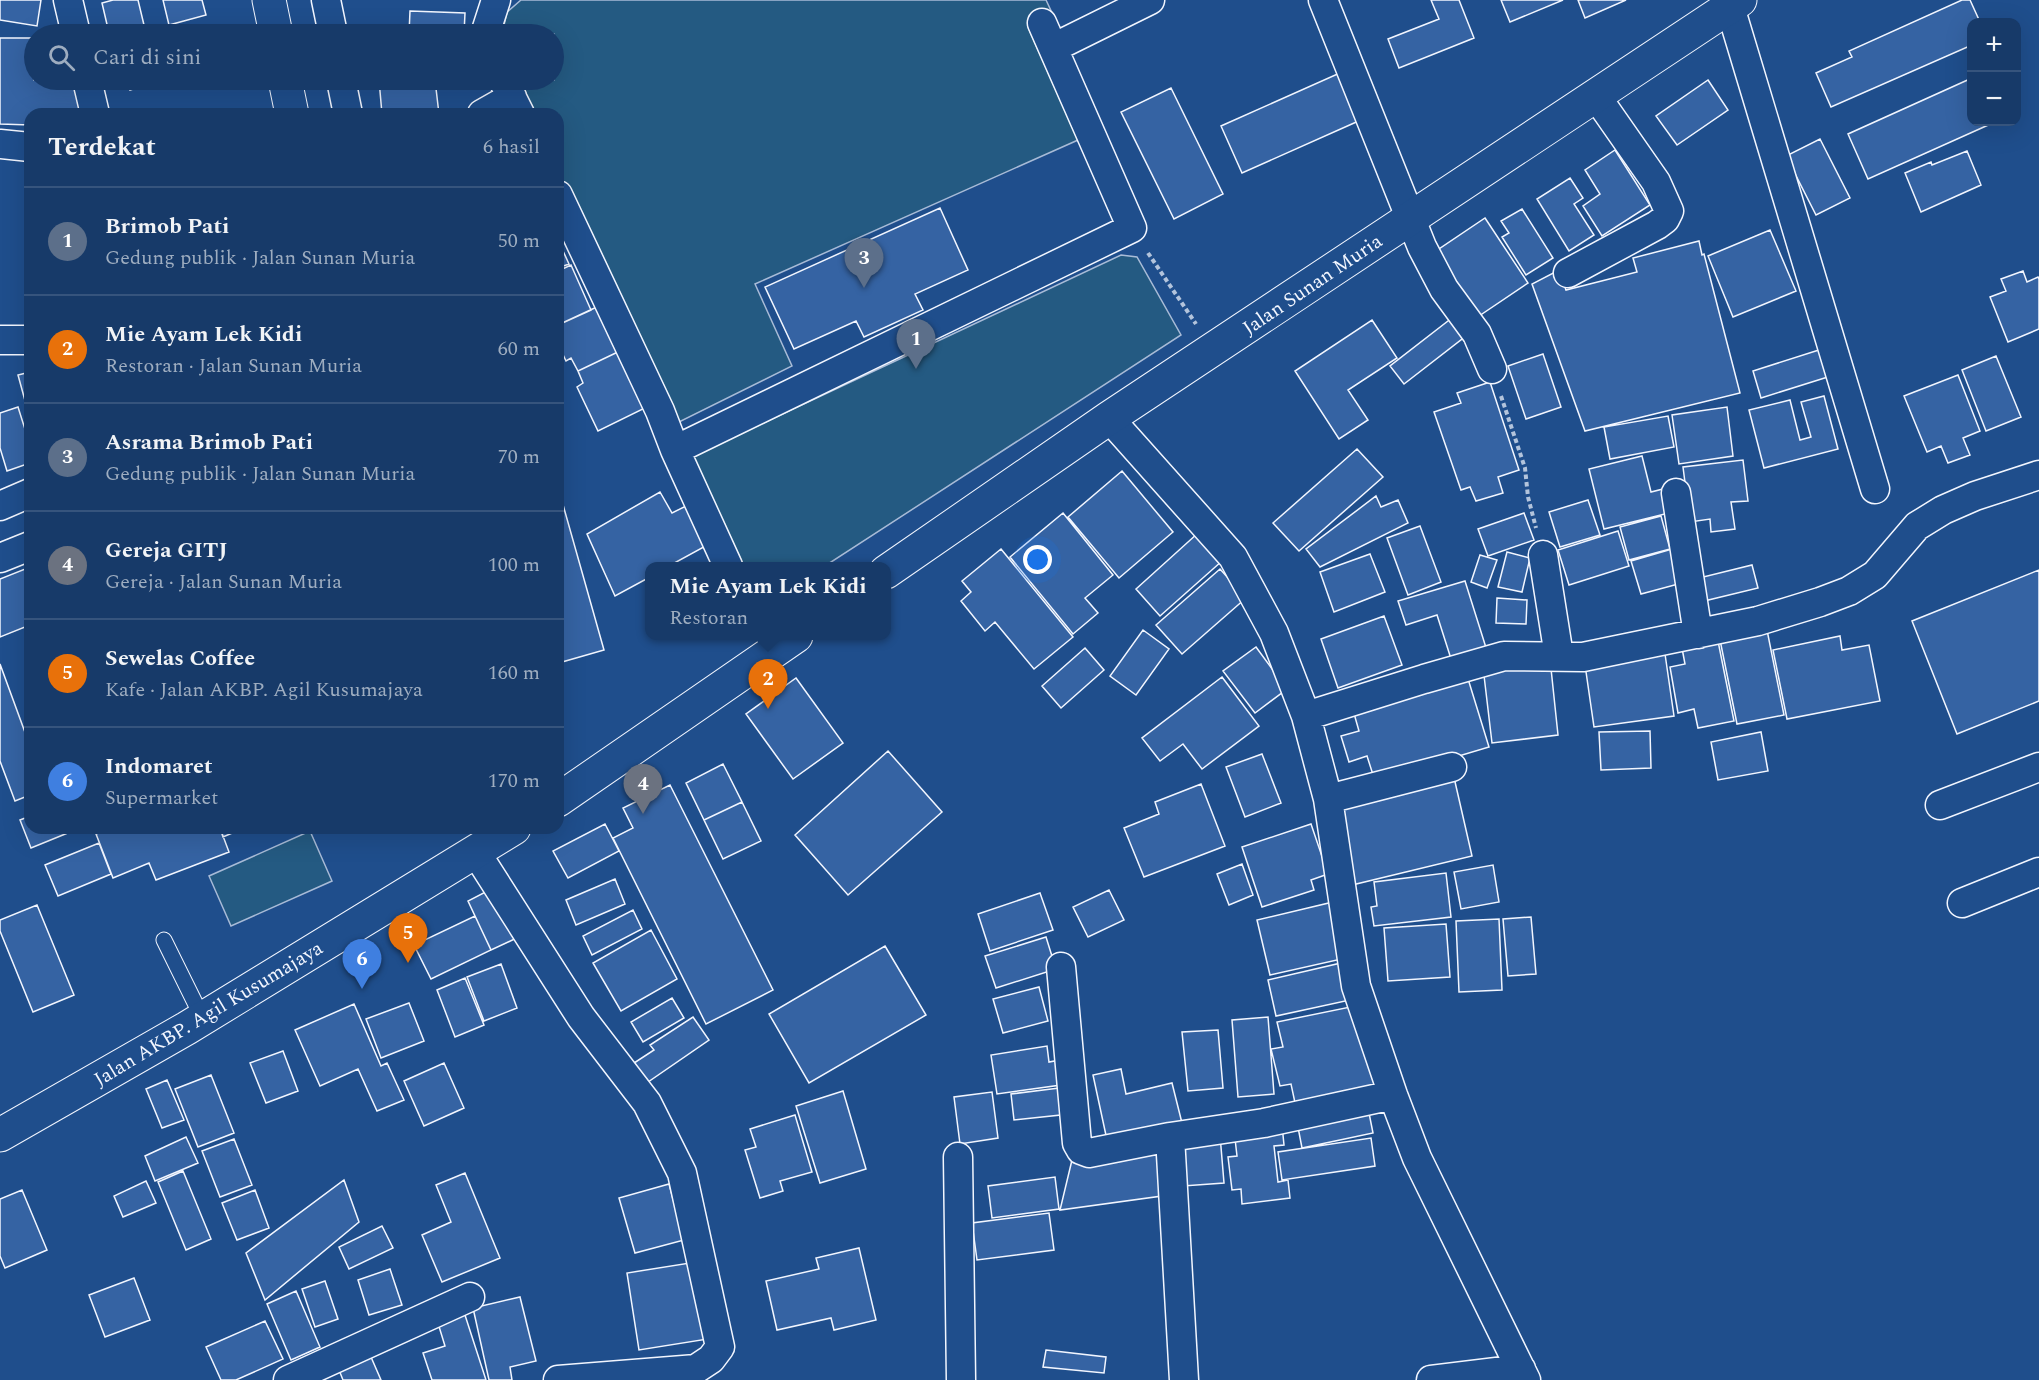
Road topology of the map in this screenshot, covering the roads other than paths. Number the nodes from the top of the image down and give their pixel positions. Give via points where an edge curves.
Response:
1 (68, 0) edge
2 (269, 0) edge
3 (326, 0) edge
4 (496, 0) edge
5 (1150, 0) edge
6 (1323, 0) edge
7 (1737, 2) edge
8 (74, 24) edge
9 (274, 24) edge
10 (331, 24) edge
11 (488, 24) edge
12 (89, 90) edge
13 (287, 90) edge
14 (343, 90) edge
15 (1596, 96) junction
16 (512, 97) edge
17 (94, 108) edge
18 (291, 108) edge
19 (347, 108) edge
20 (493, 108) edge
21 (0, 144) edge
22 (24, 146) edge
23 (564, 208) edge
24 (1411, 217) junction
25 (1568, 273) dead end
26 (0, 340) edge
27 (24, 340) edge
28 (1492, 369) road end
29 (1109, 418) junction
30 (675, 450) junction
31 (2039, 475) edge
32 (1875, 489) dead end
33 (1676, 493) dead end
34 (24, 496) edge
35 (0, 507) edge
36 (24, 548) edge
37 (1542, 555) road end
38 (0, 558) edge
39 (726, 562) edge
40 (891, 569) edge
41 (1698, 634) junction
42 (779, 640) edge
43 (1559, 656) junction
44 (1306, 716) junction
45 (1452, 767) dead end
46 (2039, 767) edge
47 (564, 796) edge
48 (1328, 799) junction
49 (1940, 805) dead end
50 (493, 834) edge
51 (472, 840) edge
52 (2039, 872) edge
53 (1962, 903) dead end
54 (164, 940) dead end
55 (1061, 967) dead end
56 (203, 1018) junction
57 (1393, 1095) junction
58 (0, 1135) edge
59 (1170, 1137) junction
60 (958, 1157) dead end
61 (470, 1297) dead end
62 (1523, 1375) edge
63 (296, 1379) edge
64 (558, 1380) edge
65 (961, 1380) edge
66 (1184, 1380) edge
67 (1431, 1380) edge

1 - 8 street
2 - 9 main road
3 - 10 street
4 - 11 street
5 - 30 street via 1048,36 1131,228
6 - 24 street
7 - 15 main road, Jalan Sunan Muria
7 - 32 street
12 - 17 street
13 - 18 main road
14 - 19 street
15 - 24 main road, Jalan Sunan Muria
15 - 25 street via 1656,182 1669,210 1657,225
16 - 20 street
21 - 22 street
23 - 30 street
24 - 28 street via 1440,281 1476,334
24 - 29 main road, Jalan Sunan Muria
26 - 27 street
29 - 40 main road, Jalan Sunan Muria
29 - 44 street via 1233,556 1274,633
30 - 39 street
31 - 41 street via 1942,510 1917,526 1875,575 1849,591 1758,621
33 - 41 street
34 - 35 street
36 - 38 street
37 - 43 street
41 - 43 street via 1583,657
42 - 47 main road
43 - 44 street via 1504,656
44 - 48 street
45 - 48 street
46 - 49 street
48 - 57 street via 1356,986
50 - 51 main road
51 - 56 main road, Jalan AKBP. Agil Kusumajaya
51 - 64 street via 581,1017 647,1103 682,1173 720,1347 696,1369
52 - 53 street
54 - 56 lane
55 - 59 street via 1077,1143 1081,1150 1089,1153
56 - 58 main road, Jalan AKBP. Agil Kusumajaya
57 - 59 street via 1264,1123
57 - 62 street via 1417,1158
59 - 66 street
60 - 65 street
61 - 63 street
62 - 67 street

